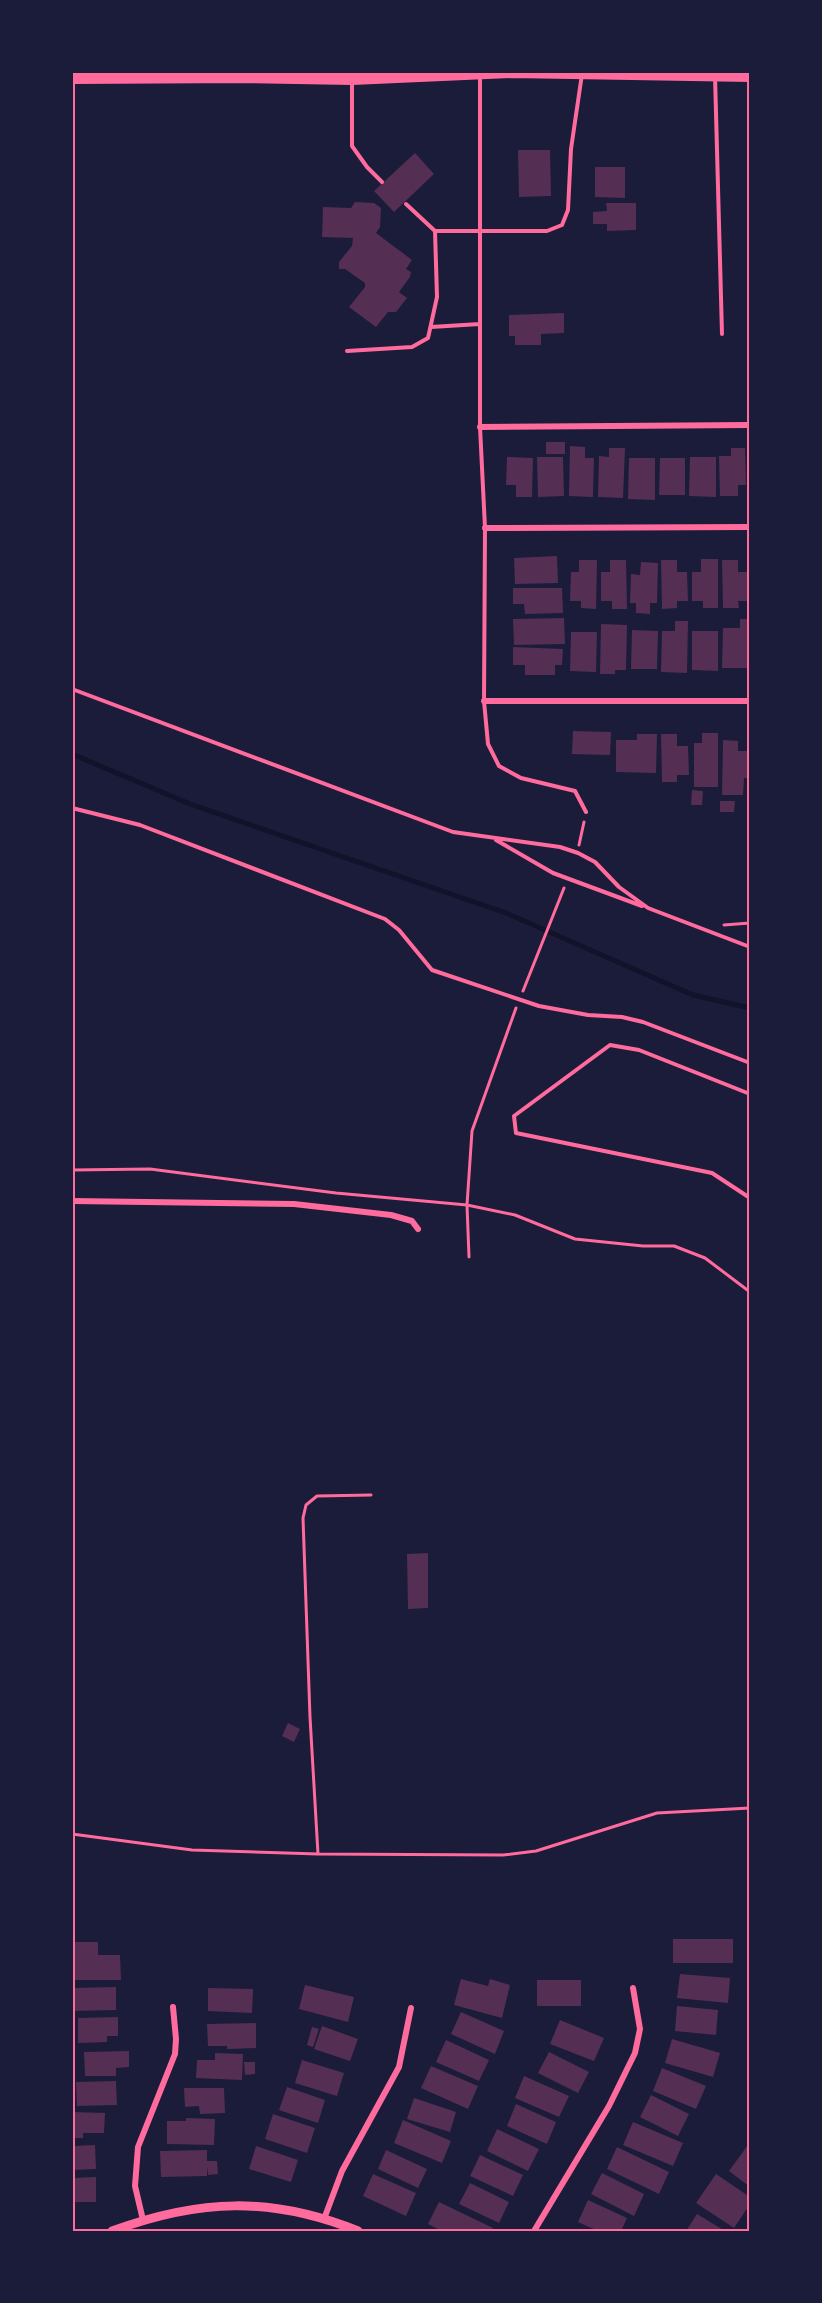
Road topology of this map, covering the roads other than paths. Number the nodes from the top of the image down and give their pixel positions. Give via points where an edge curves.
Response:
1 (480, 73) edge
2 (582, 74) junction
3 (715, 76) junction
4 (750, 76) edge
5 (72, 78) edge
6 (352, 79) junction
7 (382, 182) dead end
8 (406, 204) dead end
9 (480, 230) junction
10 (435, 231) junction
11 (480, 324) junction
12 (431, 327) junction
13 (722, 334) dead end
14 (347, 351) dead end
15 (750, 425) edge
16 (480, 427) junction
17 (750, 527) edge
18 (485, 528) junction
19 (72, 689) edge
20 (484, 701) junction
21 (750, 701) edge
22 (72, 808) edge
23 (586, 812) road end
24 (493, 838) junction
25 (648, 908) junction
26 (750, 947) edge
27 (750, 1063) edge
28 (750, 1094) edge
29 (750, 1198) edge
30 (72, 1201) edge
31 (418, 1229) dead end
32 (633, 1988) dead end
33 (173, 2007) dead end
34 (411, 2008) dead end
35 (324, 2219) junction
36 (143, 2220) junction
37 (112, 2231) edge
38 (358, 2231) edge
39 (534, 2231) edge

1 - 2 main road
1 - 6 main road
1 - 9 lane
2 - 3 main road
2 - 9 lane via 571,149 568,210 562,225 547,231
3 - 4 main road
3 - 13 lane
5 - 6 main road
6 - 7 lane via 352,146
8 - 10 lane
9 - 10 lane
9 - 11 lane
10 - 12 lane via 437,297
11 - 12 lane
11 - 16 lane
12 - 14 lane via 428,338 412,347
15 - 16 street
16 - 18 lane
17 - 18 street
18 - 20 lane
19 - 24 lane via 453,831
20 - 21 street
20 - 23 lane via 488,744 499,766 521,778 575,791
22 - 27 lane via 140,825 385,919 432,970 519,1000 588,1015 631,1018
24 - 25 lane via 553,873
24 - 25 lane via 578,853 595,862 619,887
25 - 26 lane
28 - 29 lane via 639,1050 610,1046 514,1116 516,1133 712,1173
30 - 31 street via 294,1204 391,1215 412,1221
32 - 39 street via 640,2030 635,2053 609,2106
33 - 36 street via 175,2054 138,2147 135,2186
34 - 35 street via 399,2067 342,2171
35 - 36 street via 243,2206 186,2209
35 - 38 street
36 - 37 street

